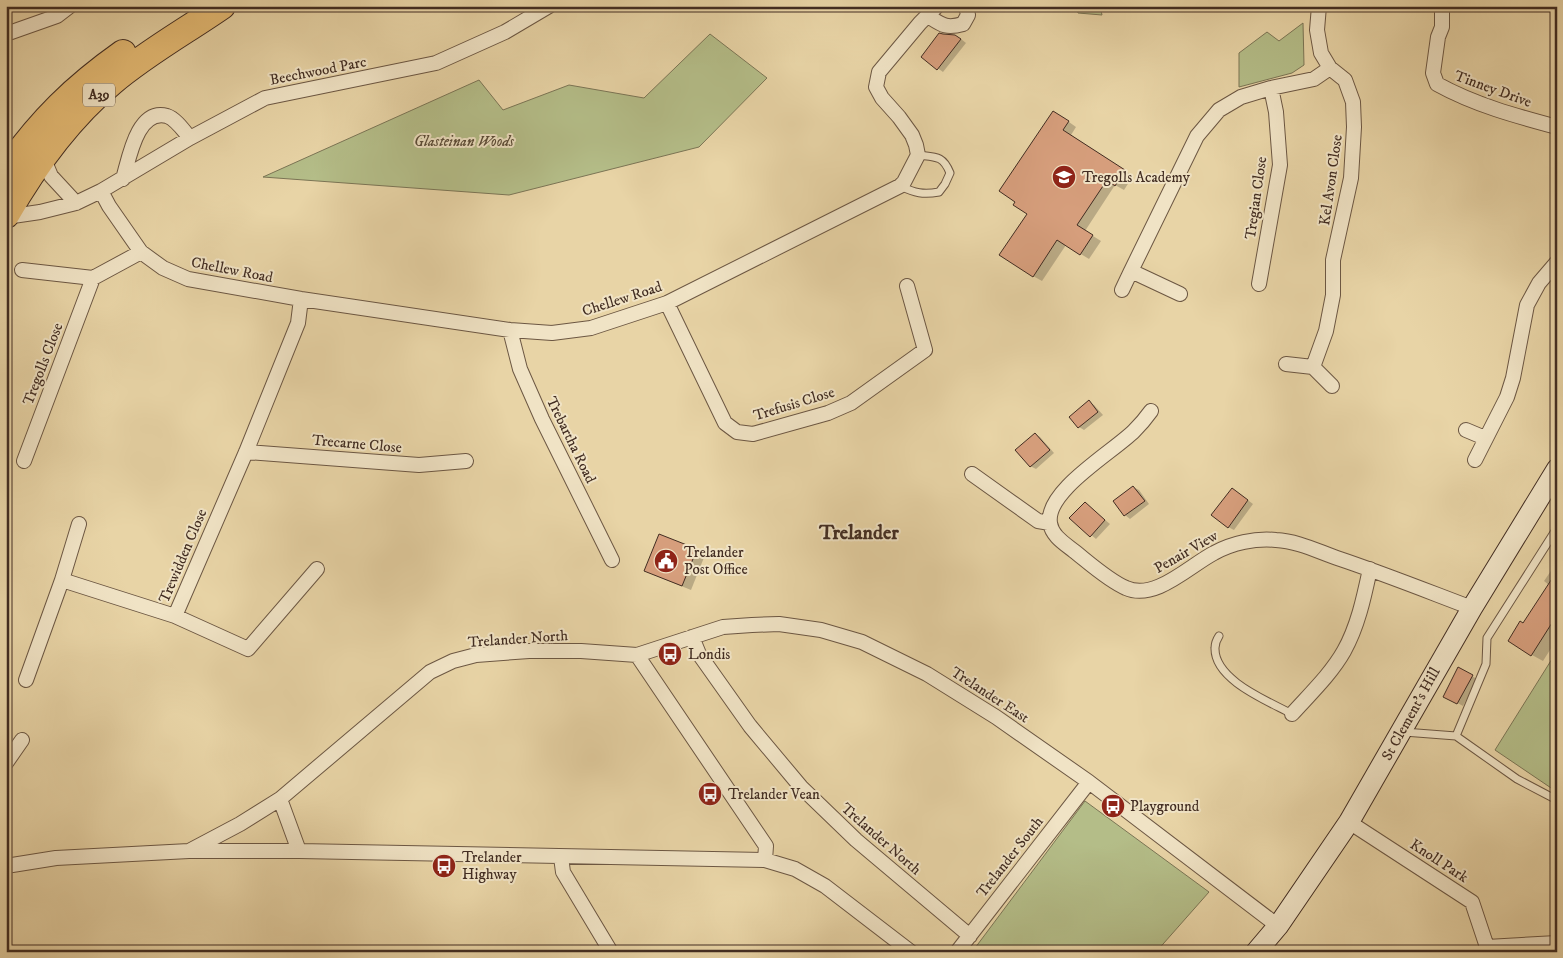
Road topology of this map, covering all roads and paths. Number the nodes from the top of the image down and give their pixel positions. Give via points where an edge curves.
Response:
1 (70, 6) edge
2 (218, 6) edge
3 (222, 6) edge
4 (548, 6) edge
5 (966, 6) edge
6 (1319, 6) edge
7 (1442, 6) edge
8 (933, 11) edge
9 (6, 34) edge
10 (1330, 68) junction
11 (1271, 88) junction
12 (1557, 127) edge
13 (190, 138) junction
14 (918, 155) junction
15 (43, 157) junction
16 (6, 170) edge
17 (123, 179) junction
18 (900, 186) junction
19 (102, 191) junction
20 (76, 203) junction
21 (6, 216) edge
22 (141, 252) junction
23 (1557, 262) edge
24 (22, 270) dead end
25 (1131, 271) junction
26 (93, 278) junction
27 (1259, 284) dead end
28 (907, 286) dead end
29 (1122, 290) dead end
30 (1180, 294) dead end
31 (301, 299) junction
32 (667, 303) junction
33 (510, 330) junction
34 (1286, 364) dead end
35 (1313, 367) junction
36 (1332, 386) dead end
37 (1151, 411) dead end
38 (1466, 430) dead end
39 (1485, 438) junction
40 (246, 452) junction
41 (1475, 460) dead end
42 (24, 461) dead end
43 (466, 461) dead end
44 (1557, 470) edge
45 (972, 474) dead end
46 (1050, 523) junction
47 (79, 524) dead end
48 (1557, 528) edge
49 (612, 560) dead end
50 (317, 569) dead end
51 (1370, 569) junction
52 (62, 580) junction
53 (1472, 608) junction
54 (175, 616) junction
55 (1218, 636) dead end
56 (692, 637) junction
57 (637, 655) junction
58 (26, 680) dead end
59 (1292, 714) joint
60 (1401, 732) junction
61 (1456, 736) junction
62 (22, 740) dead end
63 (6, 763) edge
64 (1089, 782) junction
65 (280, 799) junction
66 (1557, 800) edge
67 (1349, 822) junction
68 (189, 851) junction
69 (298, 851) junction
70 (561, 857) junction
71 (765, 860) junction
72 (6, 866) edge
73 (1278, 926) junction
74 (970, 936) junction
75 (1557, 943) edge
76 (1487, 949) edge
77 (611, 952) edge
78 (911, 952) edge
79 (957, 952) edge
80 (1256, 952) edge

1 - 9 street via 57,16
2 - 16 highway, A39 via 164,29 96,72 41,123
3 - 15 highway, A39 via 112,82
4 - 13 street, Beechwood Parc via 505,32 436,63 264,98
5 - 8 street via 968,15 963,24 952,27 943,26
6 - 10 street, Kel Avon Close via 1317,30 1320,53
7 - 12 street, Tinney Drive via 1442,27 1433,73 1437,84 1500,112
8 - 14 street via 879,72 876,87 912,135
10 - 11 street via 1314,79
10 - 35 street, Kel Avon Close via 1345,80 1353,102 1354,127 1351,178 1334,260 1333,295 1326,331
11 - 25 street via 1241,97 1219,110 1197,136
11 - 27 street, Tregian Close via 1280,164
13 - 17 street, Beechwood Parc
13 - 17 street via 167,116 154,117 143,123 136,135
14 - 18 street
14 - 18 lane via 937,157 946,163 950,173 945,184 939,192 926,194
15 - 20 street via 51,176
15 - 21 highway, A39
17 - 19 street, Beechwood Parc
18 - 32 street, Chellew Road
19 - 20 street, Beechwood Parc
19 - 22 street, Chellew Road
20 - 21 street, Beechwood Parc
22 - 26 street
22 - 31 street, Chellew Road via 163,268 188,279
23 - 39 street via 1539,283 1527,305 1513,378
24 - 26 street
25 - 29 street
25 - 30 street
26 - 42 street, Tregolls Close
28 - 32 street, Trefusis Close via 925,350 851,403 828,414 753,434 737,432 725,423
31 - 33 street, Chellew Road
31 - 40 street, Trewidden Close via 298,323
32 - 33 street, Chellew Road via 590,328 552,333
33 - 49 street, Trebartha Road via 520,369 542,419
34 - 35 street
35 - 36 street
37 - 46 street via 1134,431 1070,484 1052,507
38 - 39 street
39 - 41 street
40 - 43 street, Trecarne Close via 419,466
40 - 54 street, Trewidden Close
44 - 53 street, St Clement's Hill
45 - 46 street via 1038,521
46 - 51 street, Penair View via 1060,540 1133,590 1156,588 1214,552 1260,540 1292,542
47 - 52 street
48 - 61 lane via 1488,638 1486,664
50 - 54 street via 248,649
51 - 53 street, Penair View
51 - 59 street via 1358,619 1344,651
52 - 54 street, Trewidden Close
52 - 58 street
53 - 60 street, St Clement's Hill
55 - 59 lane via 1215,648 1225,674
56 - 57 street, Trelander East
56 - 64 street, Trelander East via 723,627 779,624 821,630 862,642 928,674
56 - 74 street, Trelander North via 699,654 750,726 800,787 856,840
57 - 65 street, Trelander North via 529,651 476,655 453,661 430,672
57 - 71 street via 766,846
60 - 61 lane
60 - 67 street, St Clement's Hill
61 - 66 lane via 1517,779
62 - 63 street
64 - 73 street, Trelander East
64 - 74 street, Trelander South
65 - 68 street, Trelander North
65 - 69 street
67 - 73 street, St Clement's Hill
67 - 76 street, Knoll Park via 1472,902
68 - 69 street
68 - 72 street via 56,858
69 - 70 street
70 - 71 street
70 - 77 street via 563,872
71 - 78 street via 795,869 825,886
73 - 80 street, St Clement's Hill
74 - 79 street, Trelander South
75 - 76 street, Knoll Park

